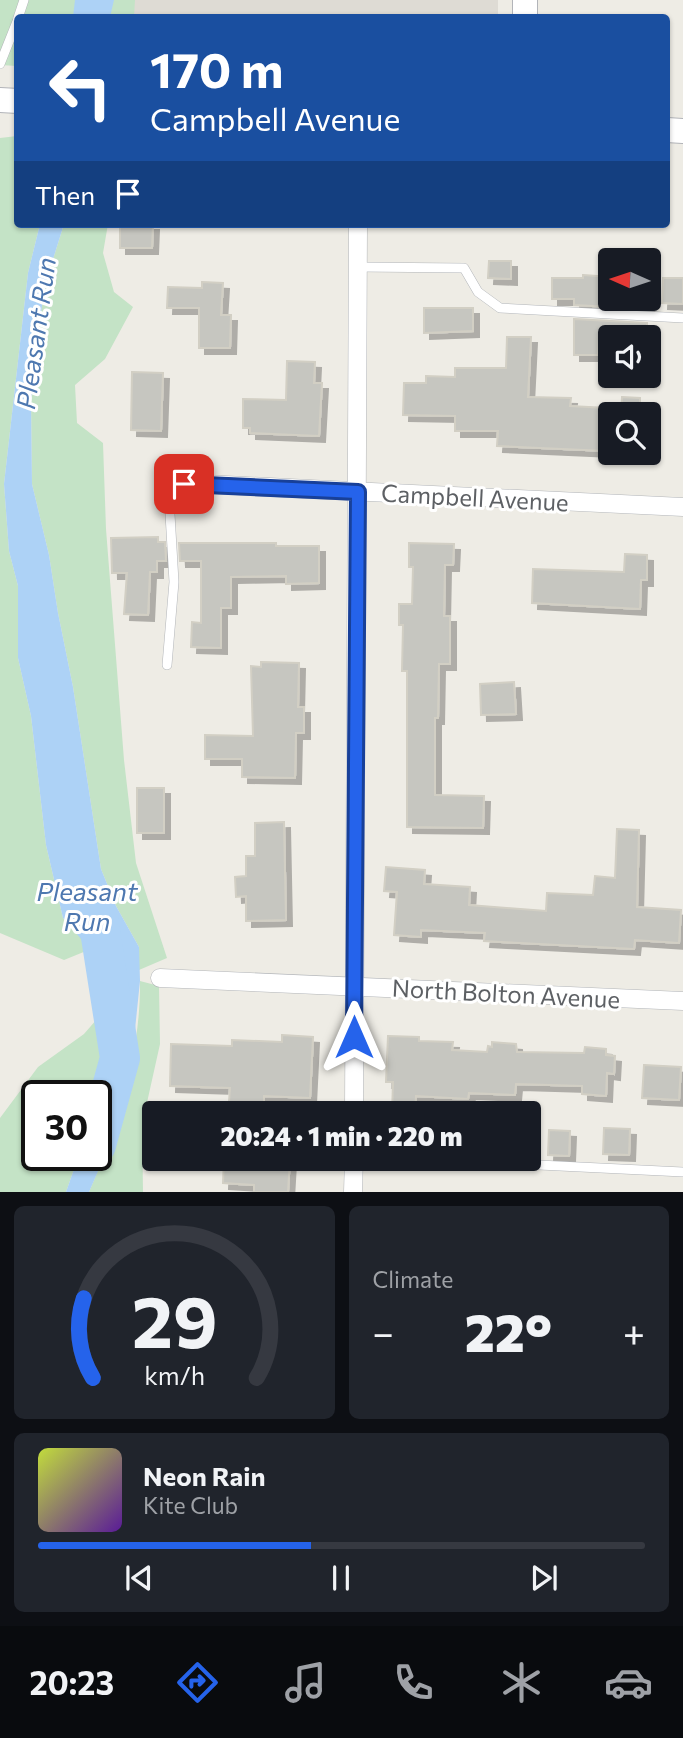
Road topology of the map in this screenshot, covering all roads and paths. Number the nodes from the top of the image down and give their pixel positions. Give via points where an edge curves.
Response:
1 (14, 28) edge
2 (0, 64) edge
3 (358, 228) edge
4 (358, 267) junction
5 (683, 318) edge
6 (184, 484) joint
7 (358, 492) junction
8 (683, 507) edge
9 (167, 665) dead end
10 (160, 978) dead end
11 (355, 986) junction
12 (683, 1001) edge
13 (354, 1101) edge
14 (541, 1165) edge
15 (354, 1171) edge
16 (683, 1172) edge
17 (354, 1192) edge

1 - 2 lane
3 - 4 street
4 - 5 lane via 464,268 478,292 500,308
4 - 7 street
6 - 7 street, Campbell Avenue
6 - 9 lane via 172,497 170,514 174,582
7 - 8 street, Campbell Avenue
7 - 11 street
10 - 11 street, North Bolton Avenue
11 - 12 street, North Bolton Avenue
11 - 13 street
14 - 16 lane
15 - 17 street

